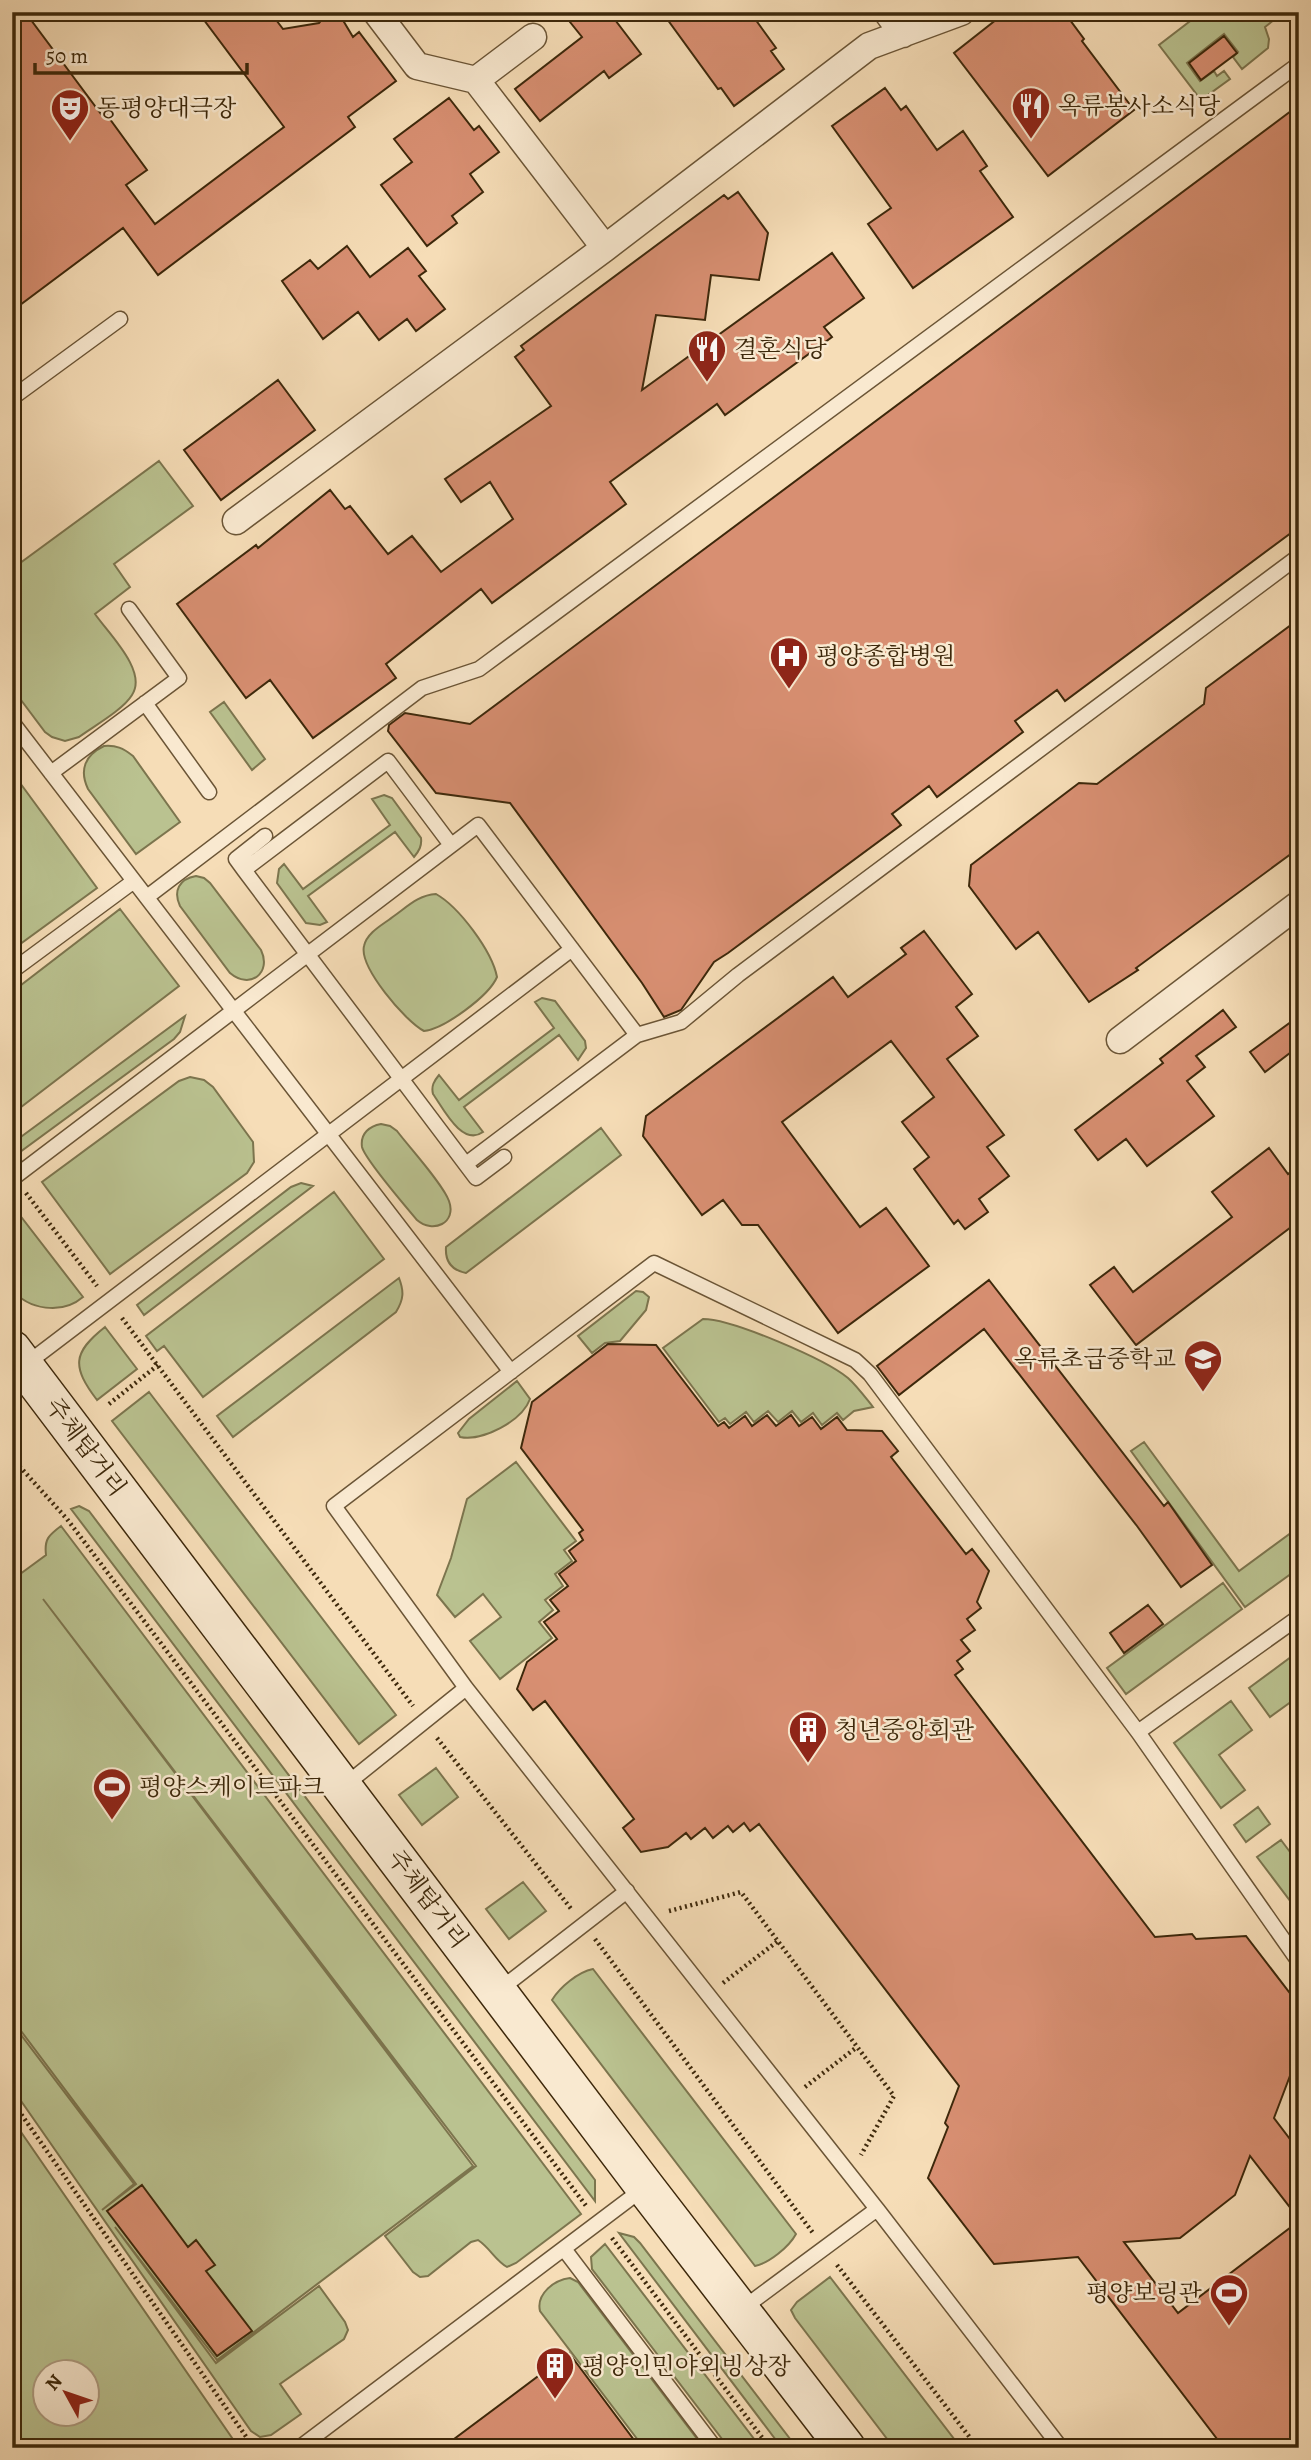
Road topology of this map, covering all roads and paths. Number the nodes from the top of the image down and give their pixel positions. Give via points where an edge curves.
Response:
1 (376, 12) edge
2 (887, 12) edge
3 (961, 12) edge
4 (902, 34) junction
5 (533, 37) dead end
6 (1299, 64) edge
7 (476, 80) junction
8 (605, 248) junction
9 (120, 320) dead end
10 (12, 398) edge
11 (236, 521) dead end
12 (1299, 556) edge
13 (129, 609) dead end
14 (145, 703) junction
15 (12, 722) edge
16 (51, 773) junction
17 (209, 792) dead end
18 (265, 836) dead end
19 (451, 845) junction
20 (244, 870) junction
21 (134, 881) junction
22 (147, 897) junction
23 (1299, 904) edge
24 (572, 949) junction
25 (308, 954) junction
26 (12, 971) edge
27 (234, 1011) junction
28 (637, 1035) junction
29 (1120, 1040) dead end
30 (402, 1079) junction
31 (328, 1134) junction
32 (504, 1157) dead end
33 (466, 1164) junction
34 (13, 1179) edge
35 (109, 1302) junction
36 (18, 1358) edge
37 (158, 1365) junction
38 (511, 1372) junction
39 (108, 1404) dead end
40 (12, 1458) edge
41 (1299, 1617) edge
42 (466, 1688) junction
43 (425, 1722) junction
44 (1138, 1732) junction
45 (343, 1787) junction
46 (627, 1891) junction
47 (647, 1917) junction
48 (583, 1924) junction
49 (778, 1941) junction
50 (1299, 1962) edge
51 (745, 1966) dead end
52 (498, 1991) junction
53 (857, 2047) junction
54 (826, 2071) dead end
55 (12, 2101) edge
56 (873, 2134) dead end
57 (645, 2187) junction
58 (877, 2209) junction
59 (599, 2222) junction
60 (564, 2249) junction
61 (825, 2249) junction
62 (741, 2310) junction
63 (254, 2448) edge
64 (299, 2448) edge
65 (715, 2448) edge
66 (770, 2448) edge
67 (846, 2448) edge
68 (978, 2448) edge
69 (1061, 2448) edge

1 - 7 street via 417,66
2 - 4 street
3 - 4 street
4 - 8 street via 869,46
5 - 7 street
6 - 22 lane via 479,669 422,688
7 - 8 street
8 - 11 street
9 - 10 lane
12 - 28 lane via 681,1022
13 - 14 lane via 180,678
14 - 16 lane
14 - 17 lane
15 - 16 lane
16 - 21 lane
18 - 20 lane via 236,859
19 - 20 lane via 388,761
19 - 24 lane via 478,825
19 - 25 lane
20 - 25 lane
21 - 22 lane
21 - 26 lane
22 - 27 lane
23 - 29 street
24 - 28 lane
24 - 30 lane
25 - 27 lane
25 - 30 lane
27 - 31 lane
27 - 34 lane
28 - 33 lane
30 - 31 lane
30 - 33 lane
31 - 35 lane
31 - 38 lane
32 - 33 lane via 476,1178
34 - 35 path
35 - 36 lane
35 - 37 path
36 - 45 main road, 주체탑거리
37 - 39 path
37 - 43 path
38 - 42 lane via 334,1506
38 - 44 lane via 654,1263 855,1360
40 - 59 path via 67,1519
41 - 44 lane
42 - 43 lane
42 - 46 lane
43 - 45 lane
43 - 48 path
44 - 50 lane
45 - 52 main road, 주체탑거리
46 - 47 lane
46 - 48 lane
47 - 49 path via 741,1892
47 - 58 lane
48 - 52 lane
48 - 61 path
49 - 51 path
49 - 53 path
52 - 57 main road, 주체탑거리
53 - 54 path
53 - 56 path via 894,2096
55 - 63 path
57 - 59 lane
57 - 62 main road, 주체탑거리
58 - 61 lane
58 - 69 lane
59 - 60 lane
59 - 66 path
60 - 64 lane
60 - 65 lane
61 - 62 lane
61 - 68 path
62 - 67 main road, 주체탑거리

